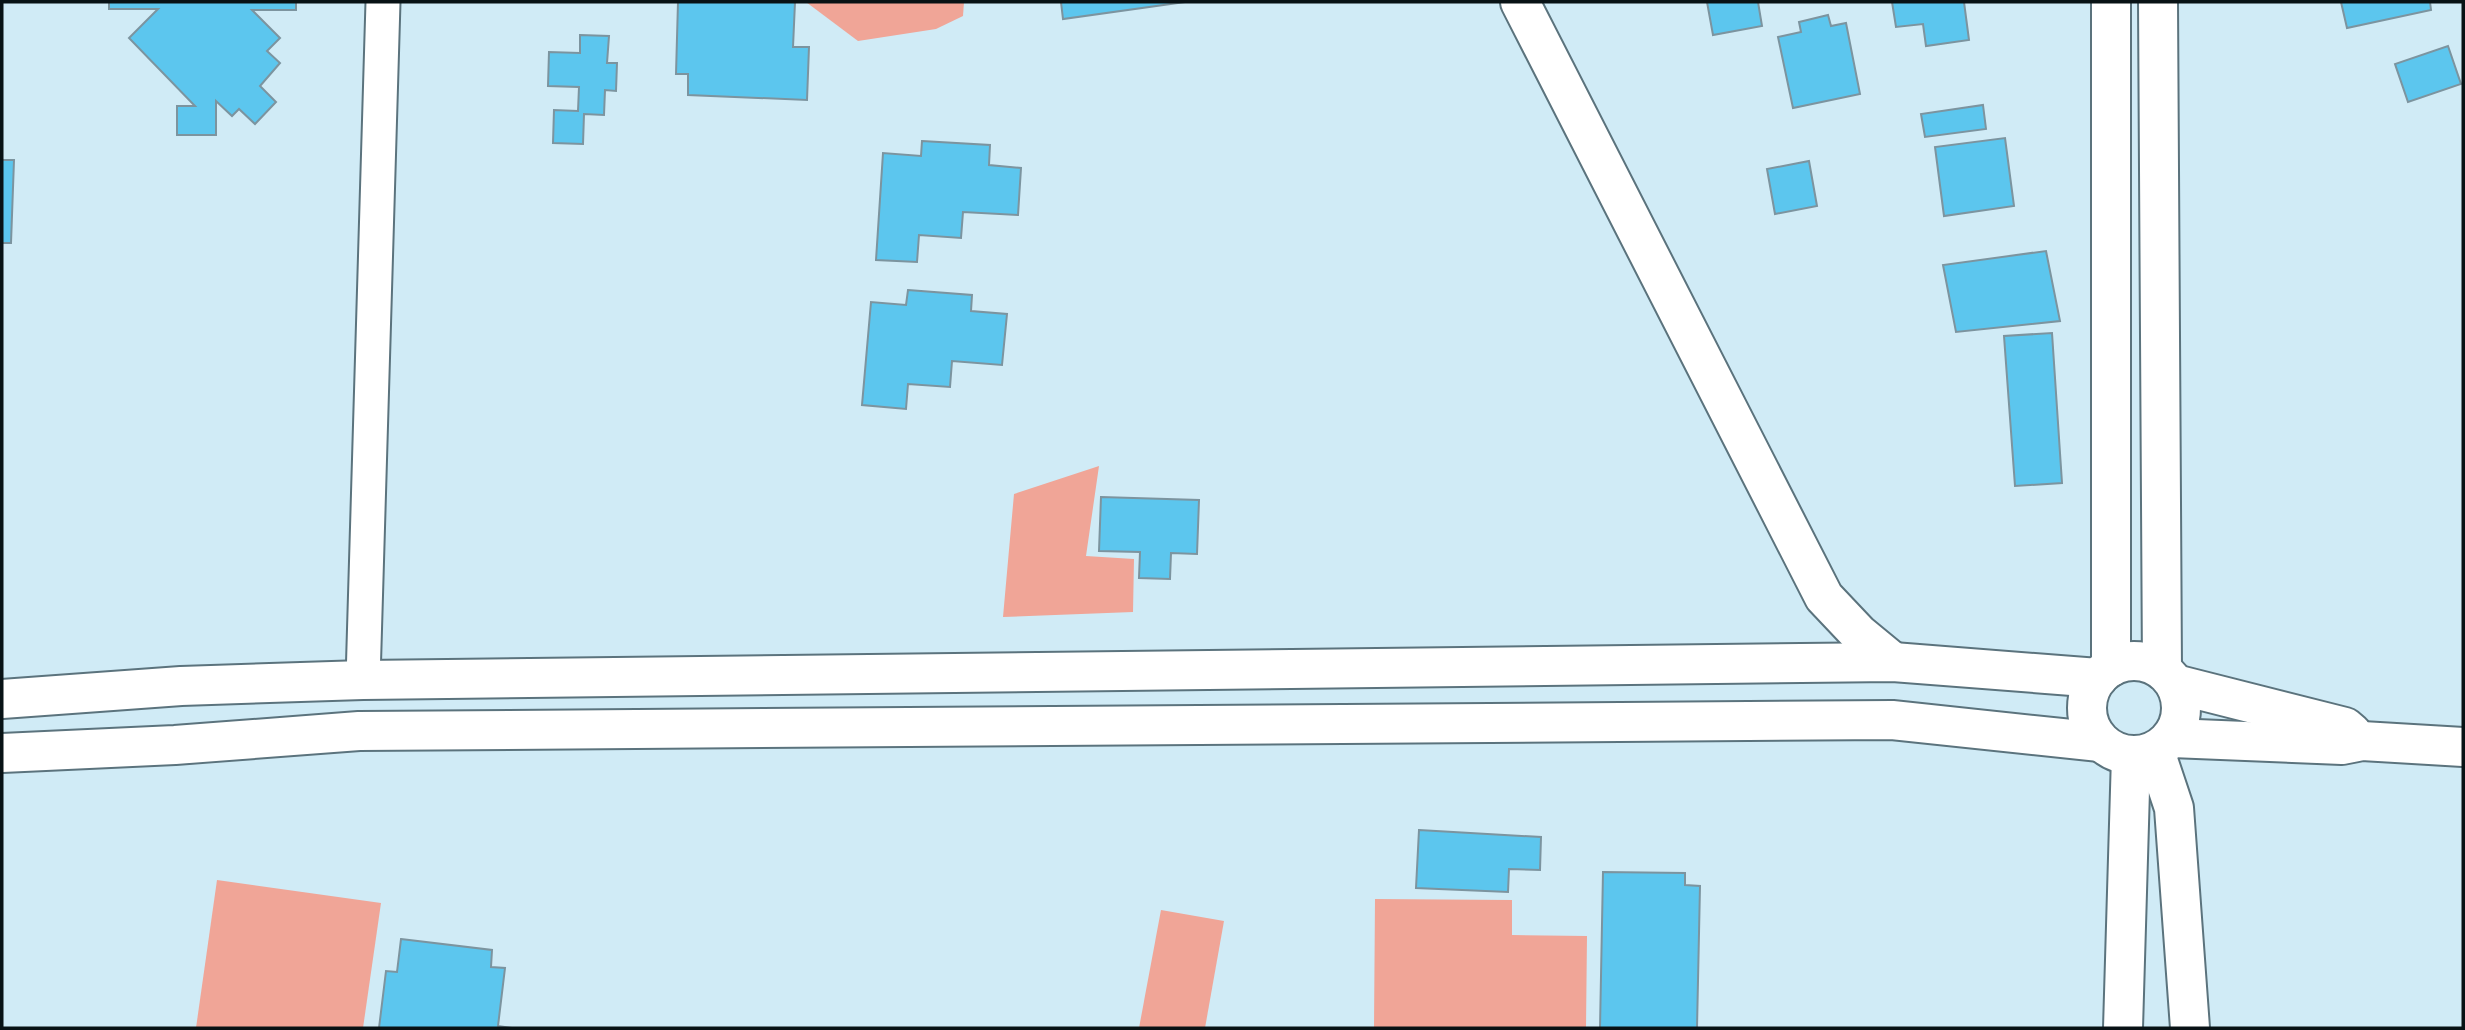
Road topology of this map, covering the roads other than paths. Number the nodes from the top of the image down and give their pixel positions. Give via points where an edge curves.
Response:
1 (383, 2) edge
2 (1520, 2) edge
3 (2111, 2) edge
4 (2158, 2) edge
5 (1893, 662) junction
6 (2105, 672) junction
7 (2169, 677) junction
8 (363, 680) junction
9 (2, 699) edge
10 (2361, 741) junction
11 (2140, 747) junction
12 (2463, 747) edge
13 (2, 752) edge
14 (2123, 1028) edge
15 (2190, 1028) edge

1 - 8 street
2 - 5 street via 1824,597
3 - 6 street
4 - 7 street
5 - 6 street
5 - 8 street
6 - 7 street via 2137,661
6 - 11 street via 2091,688 2087,711 2093,733
7 - 10 street via 2345,727
7 - 11 street via 2182,712
8 - 9 street via 181,686
10 - 11 street
10 - 12 street
11 - 13 street via 1892,720 359,731
11 - 14 street
11 - 15 street via 2174,807

